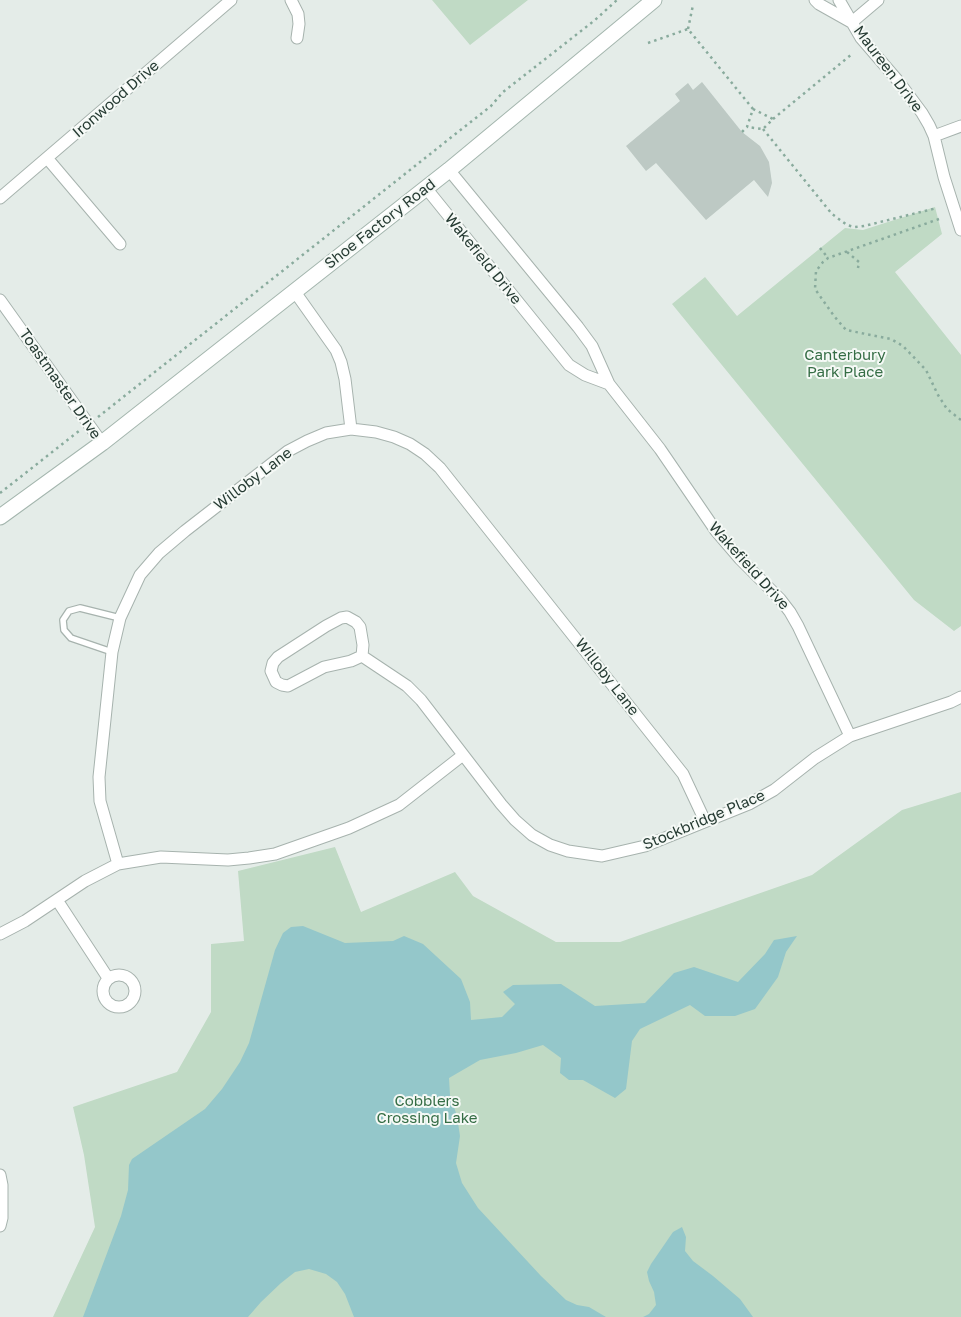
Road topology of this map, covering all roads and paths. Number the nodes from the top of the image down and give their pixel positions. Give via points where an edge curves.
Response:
1 (231, 0) edge
2 (291, 0) edge
3 (617, 0) edge
4 (654, 0) edge
5 (815, 0) edge
6 (838, 0) edge
7 (878, 0) edge
8 (693, 5) dead end
9 (852, 22) junction
10 (688, 29) junction
11 (297, 38) dead end
12 (648, 43) dead end
13 (852, 54) dead end
14 (753, 109) junction
15 (773, 119) junction
16 (961, 126) edge
17 (747, 127) junction
18 (763, 129) junction
19 (742, 132) dead end
20 (934, 136) junction
21 (47, 158) junction
22 (449, 170) junction
23 (426, 188) junction
24 (0, 198) edge
25 (936, 208) dead end
26 (940, 219) dead end
27 (961, 230) edge
28 (120, 244) dead end
29 (820, 248) dead end
30 (846, 252) junction
31 (828, 258) junction
32 (858, 268) dead end
33 (295, 292) junction
34 (0, 300) edge
35 (609, 384) junction
36 (97, 418) dead end
37 (961, 420) edge
38 (351, 429) junction
39 (79, 431) dead end
40 (102, 443) junction
41 (0, 493) edge
42 (0, 517) edge
43 (120, 618) junction
44 (112, 652) junction
45 (362, 656) junction
46 (961, 697) edge
47 (850, 736) junction
48 (463, 756) junction
49 (705, 822) junction
50 (118, 864) junction
51 (56, 900) junction
52 (0, 934) edge
53 (108, 978) dead end
54 (0, 1175) edge
55 (0, 1226) edge

1 - 21 street, Ironwood Drive
2 - 11 street via 298,14
3 - 36 path via 502,92 463,128
4 - 22 street, Shoe Factory Road
5 - 9 street, Maureen Drive
6 - 9 street, Maureen Drive
7 - 9 street
8 - 10 path
9 - 20 street, Maureen Drive via 861,38 922,113
10 - 12 path
10 - 14 path
13 - 15 path
14 - 15 path
14 - 17 path
15 - 18 path
16 - 20 street
17 - 18 path
17 - 19 path
18 - 25 path via 832,214 847,224 864,226
20 - 27 street, Maureen Drive
21 - 24 street, Ironwood Drive
21 - 28 street
22 - 23 street, Shoe Factory Road
22 - 35 street, Wakefield Drive via 578,327 600,361
23 - 33 street, Shoe Factory Road
23 - 35 street, Wakefield Drive via 569,365
26 - 30 path
29 - 31 path
30 - 31 path
30 - 32 path via 859,262
31 - 37 path via 818,266 815,288 834,316 846,330 891,339 903,346 926,370 947,409
33 - 38 street via 341,362
33 - 40 street, Shoe Factory Road
34 - 40 street, Toastmaster Drive
35 - 47 street, Wakefield Drive via 660,449 716,531 790,612
38 - 43 street, Willoby Lane via 326,434 288,451 159,553 140,575
38 - 49 street, Willoby Lane via 376,432 410,444 440,468 675,762
39 - 41 path
40 - 42 street, Shoe Factory Road
43 - 44 street, Willoby Lane
43 - 44 lane via 80,608 69,611 63,620 64,630 71,638
44 - 50 street, Willoby Lane via 99,777 100,801
45 - 45 street via 324,667 288,686 276,682 271,671 278,657 326,626 347,617 360,627
45 - 48 street, Stockbridge Place via 407,686
46 - 47 street, Stockbridge Place
47 - 49 street, Stockbridge Place via 774,790
48 - 49 street, Stockbridge Place via 515,820 532,835 568,851 602,856 616,854
48 - 50 street via 399,806 275,854 228,860 161,857
50 - 51 street
51 - 52 street
51 - 53 street
54 - 55 street

